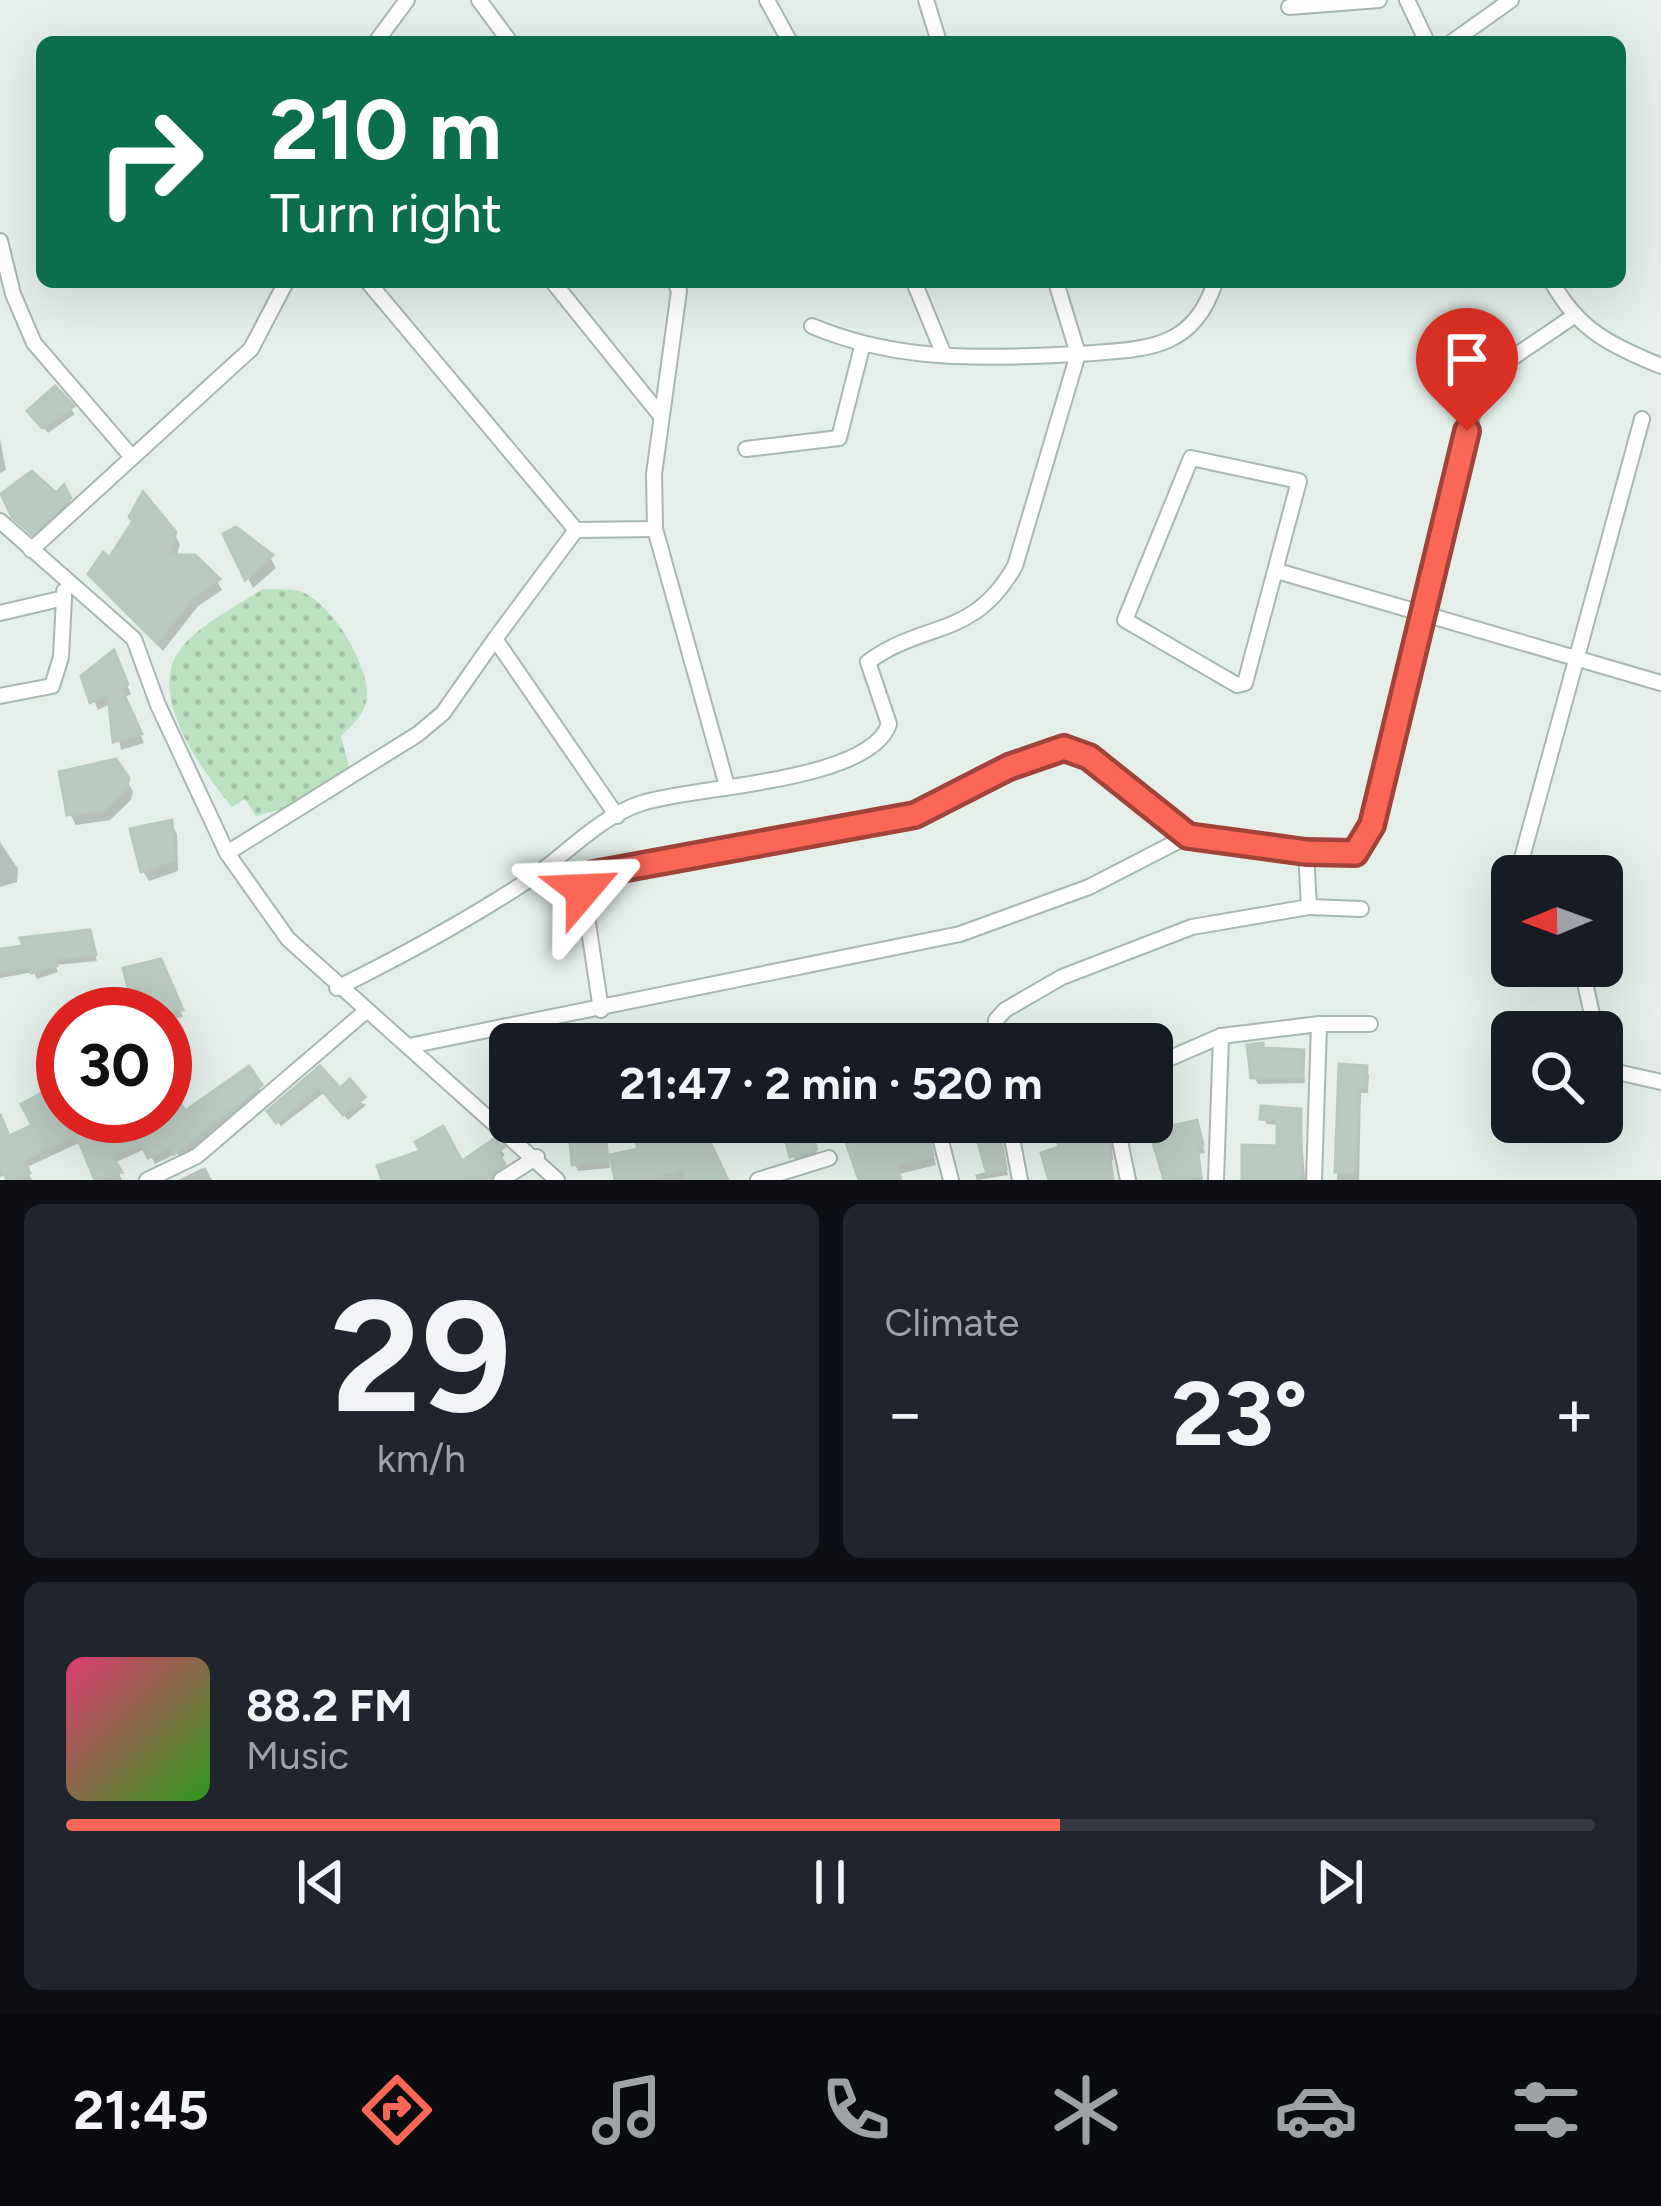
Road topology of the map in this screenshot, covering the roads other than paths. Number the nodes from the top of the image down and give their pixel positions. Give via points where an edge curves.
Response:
1 (407, 0) edge
2 (479, 0) edge
3 (767, 0) edge
4 (926, 0) edge
5 (1379, 0) edge
6 (1407, 0) edge
7 (1511, 0) edge
8 (1289, 7) dead end
9 (380, 36) edge
10 (506, 36) edge
11 (787, 36) edge
12 (937, 36) edge
13 (1424, 36) edge
14 (1460, 36) edge
15 (0, 242) edge
16 (283, 288) edge
17 (373, 288) edge
18 (559, 288) edge
19 (678, 288) edge
20 (916, 288) edge
21 (1058, 288) edge
22 (1211, 288) edge
23 (1556, 288) edge
24 (1574, 316) junction
25 (812, 326) dead end
26 (862, 347) junction
27 (1078, 354) junction
28 (944, 355) junction
29 (1661, 366) edge
30 (661, 416) junction
31 (1642, 418) dead end
32 (746, 449) dead end
33 (131, 456) junction
34 (0, 521) edge
35 (576, 530) junction
36 (656, 530) junction
37 (31, 550) junction
38 (1277, 572) junction
39 (63, 580) junction
40 (64, 598) junction
41 (0, 614) edge
42 (1427, 615) junction
43 (495, 639) junction
44 (1574, 655) junction
45 (1661, 683) edge
46 (0, 696) edge
47 (728, 786) junction
48 (617, 816) junction
49 (1188, 836) junction
50 (1306, 852) junction
51 (227, 853) junction
52 (1522, 855) edge
53 (1309, 907) junction
54 (1361, 909) dead end
55 (337, 988) junction
56 (602, 1010) junction
57 (366, 1011) junction
58 (996, 1023) edge
59 (1319, 1024) junction
60 (1370, 1024) dead end
61 (1221, 1036) junction
62 (410, 1046) junction
63 (1173, 1057) edge
64 (1623, 1073) edge
65 (1661, 1082) edge
66 (489, 1118) edge
67 (519, 1143) edge
68 (942, 1143) edge
69 (1016, 1143) edge
70 (1120, 1143) edge
71 (537, 1157) junction
72 (829, 1158) dead end
73 (147, 1180) edge
74 (501, 1180) edge
75 (556, 1180) edge
76 (758, 1180) edge
77 (951, 1180) edge
78 (1021, 1180) edge
79 (1128, 1180) edge
80 (1216, 1180) edge
81 (1314, 1180) edge

1 - 9 street
2 - 10 street
3 - 11 street
4 - 12 street
5 - 8 street
6 - 13 street
7 - 14 street
15 - 33 street via 34,343
16 - 33 street via 251,349
17 - 35 street
18 - 30 street
19 - 30 street
20 - 28 street
21 - 27 street
22 - 27 street via 1180,338 1166,345
23 - 24 street
24 - 29 street via 1605,344
24 - 42 street via 1480,379
25 - 26 street
26 - 28 street
26 - 32 street via 839,439
27 - 28 street
27 - 47 street via 1015,566 1000,591 981,611 868,662 886,733 842,761
30 - 36 street
31 - 44 street
33 - 37 street
34 - 37 street
35 - 36 street
35 - 43 street
36 - 47 street
37 - 39 street
38 - 38 street via 1245,683 1125,620 1191,458 1299,481
38 - 42 street
39 - 40 street
39 - 51 street via 134,639
40 - 41 street
40 - 46 street via 52,686
42 - 44 street
42 - 50 street via 1365,843 1340,856
43 - 48 street
43 - 51 street via 443,713 418,734
44 - 45 street
44 - 52 street
47 - 48 street via 640,803
48 - 55 street via 526,883
49 - 50 street
49 - 56 street via 1089,887 960,934
49 - 56 street via 1089,757 1064,748 915,815 594,874 583,890
50 - 53 street
51 - 55 street via 288,939
53 - 54 street
53 - 58 street via 1192,927 1062,977
55 - 57 street
56 - 62 street
57 - 62 street
57 - 73 street via 197,1156
59 - 60 street
59 - 61 street
59 - 81 street
61 - 63 street
61 - 80 street
62 - 66 street
64 - 65 street
67 - 71 street
68 - 77 street
69 - 78 street
70 - 79 street
71 - 74 street
71 - 75 street
72 - 76 street

